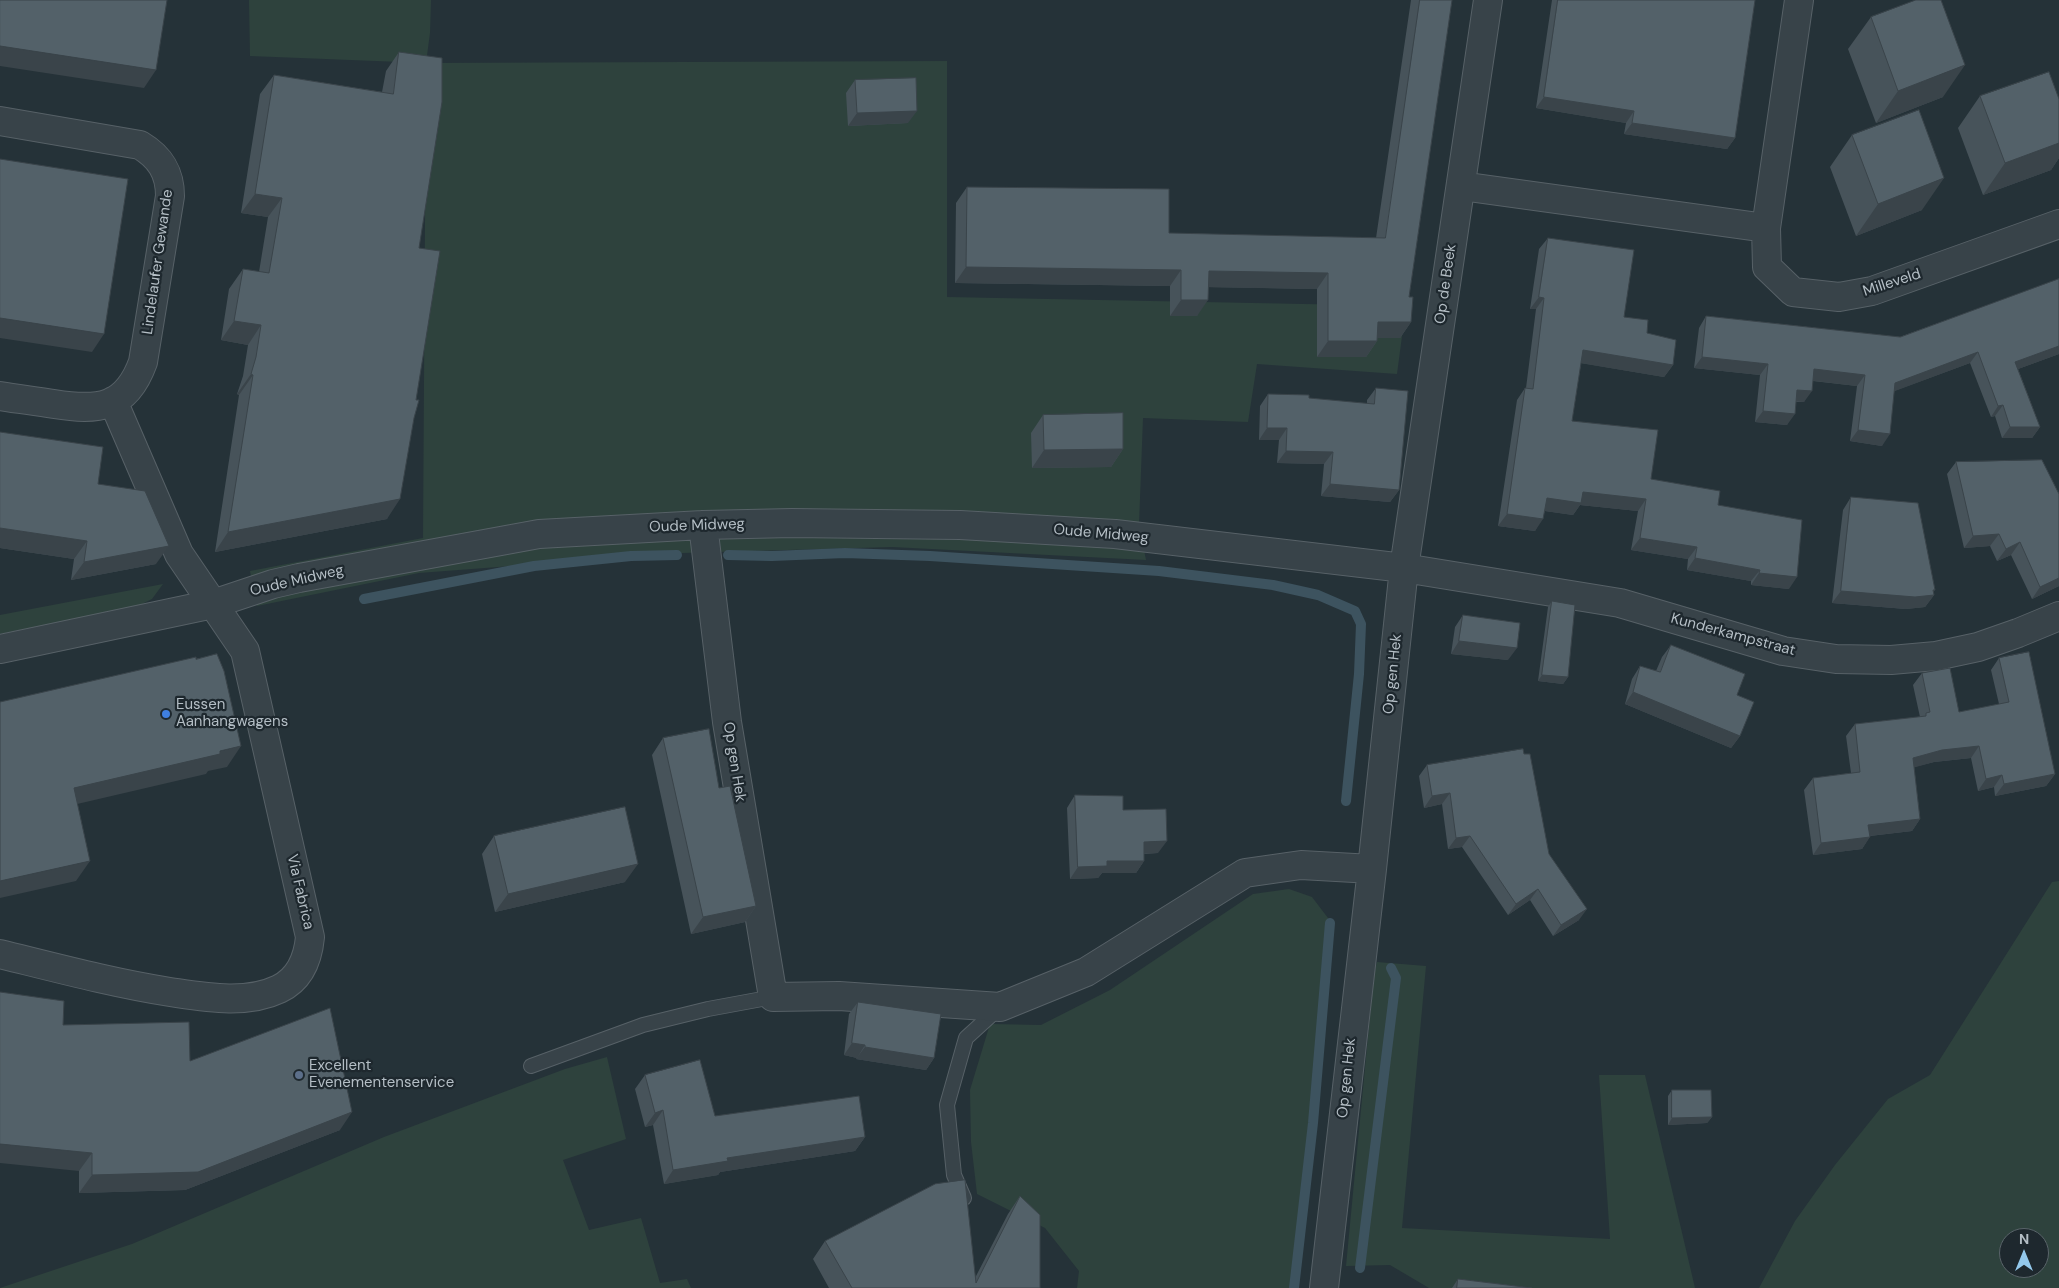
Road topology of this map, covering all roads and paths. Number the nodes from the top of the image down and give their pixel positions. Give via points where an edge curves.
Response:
1 (1488, 0) edge
2 (1800, 0) edge
3 (0, 121) edge
4 (1461, 186) junction
5 (2059, 224) edge
6 (1766, 228) junction
7 (0, 396) edge
8 (113, 401) junction
9 (704, 525) junction
10 (1404, 568) junction
11 (213, 604) junction
12 (2059, 616) edge
13 (0, 649) edge
14 (1372, 869) junction
15 (0, 954) edge
16 (773, 997) junction
17 (1000, 1007) junction
18 (531, 1066) dead end
19 (967, 1205) edge
20 (1324, 1288) edge

1 - 4 street, Op de Beek
2 - 6 street, Milleveld
3 - 8 street, Lindelaufer Gewande via 140,144 160,160 166,171 170,196 143,362 133,384
4 - 6 street
4 - 10 street, Op de Beek
5 - 6 street, Milleveld via 1872,291 1839,298 1793,292 1774,274 1767,267
7 - 8 street, Lindelaufer Gewande via 85,408 100,407
8 - 11 street via 179,554
9 - 10 street, Oude Midweg via 960,525 1086,532
9 - 11 street, Oude Midweg via 539,534 300,578
9 - 16 street, Op gen Hek via 727,722
10 - 12 street, Kunderkampstraat via 1620,603 1783,651 1836,659 1892,660 1936,656 1978,647
10 - 14 street, Op gen Hek
11 - 13 street, Oude Midweg
11 - 15 street, Via Fabrica via 245,651 310,936 302,967 293,980 280,989 220,1000 125,985
14 - 17 street via 1301,865 1245,873 1086,972
14 - 20 street, Op gen Hek
16 - 17 street via 839,996
16 - 18 lane via 708,1008 644,1025
17 - 19 lane via 966,1038 947,1105 954,1175

